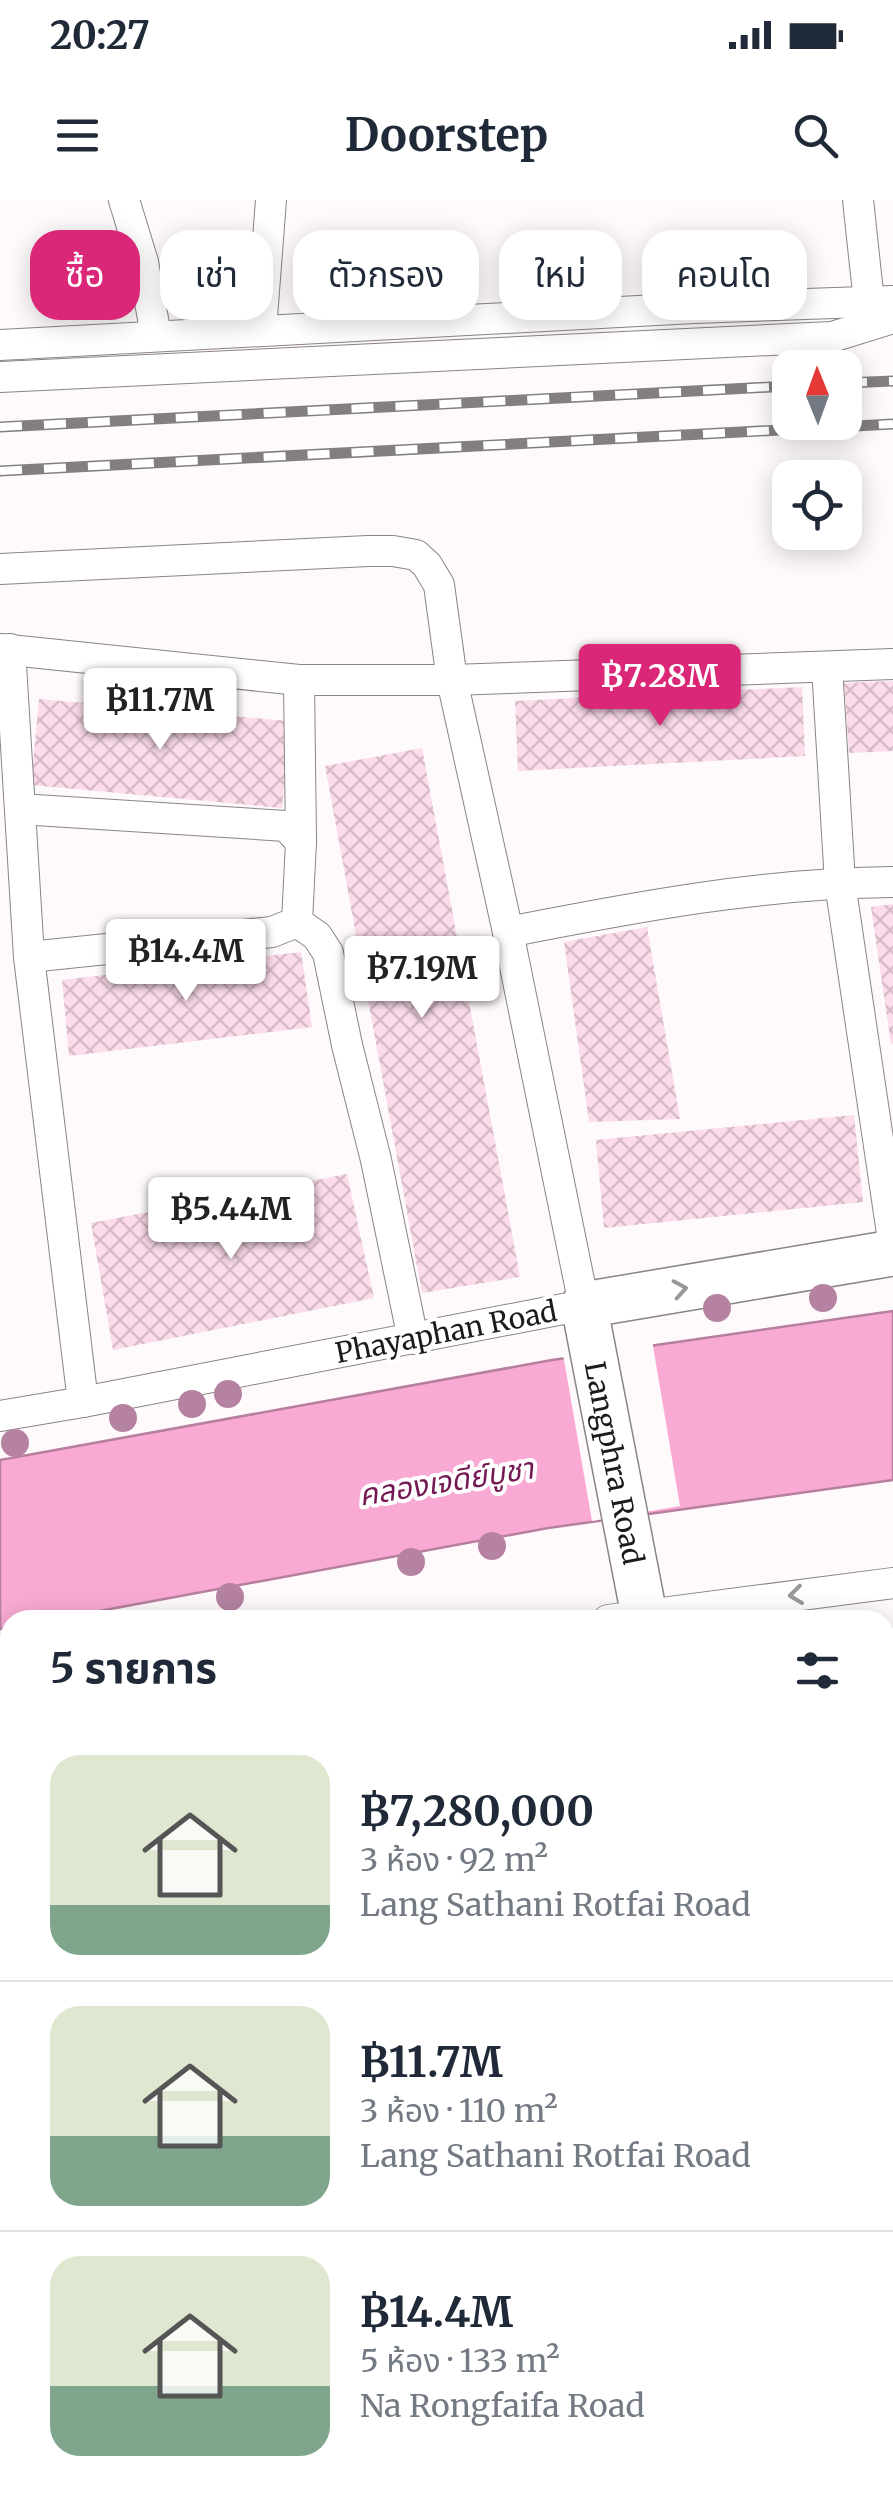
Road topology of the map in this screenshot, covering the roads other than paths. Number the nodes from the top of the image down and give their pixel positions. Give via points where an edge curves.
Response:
1 (271, 200) edge
2 (858, 200) edge
3 (117, 201) edge
4 (885, 307) edge
5 (261, 330) junction
6 (156, 336) junction
7 (0, 345) edge
8 (0, 377) edge
9 (0, 569) edge
10 (5, 649) edge
11 (893, 664) edge
12 (827, 667) junction
13 (299, 680) junction
14 (452, 680) junction
15 (20, 808) junction
16 (302, 842) junction
17 (893, 882) edge
18 (840, 883) junction
19 (297, 922) junction
20 (508, 932) junction
21 (29, 956) junction
22 (882, 1088) edge
23 (893, 1240) edge
24 (893, 1253) edge
25 (586, 1322) junction
26 (413, 1338) junction
27 (83, 1402) junction
28 (0, 1416) edge
29 (893, 1583) edge
30 (633, 1610) edge
31 (692, 1610) edge

1 - 5 street
2 - 4 street
3 - 6 street via 144,262
4 - 5 street via 694,308
4 - 8 street via 832,337
5 - 6 street
6 - 7 street
9 - 14 street via 368,551 416,556 439,585
10 - 13 street
10 - 15 street
11 - 12 street
12 - 14 street
12 - 18 street
13 - 14 street
13 - 16 street
14 - 20 street
15 - 16 street via 286,826
15 - 21 street
16 - 19 street
17 - 18 street
18 - 20 street via 650,904
18 - 22 street
19 - 21 street via 272,932
19 - 26 street via 328,953
20 - 25 street
21 - 27 street
22 - 23 street
25 -> 24 main road, Phayaphan Road
25 - 26 street, Phayaphan Road
25 - 30 main road, Langphra Road via 630,1540
26 - 27 street, Phayaphan Road
27 - 28 street, Phayaphan Road
29 -> 31 street

